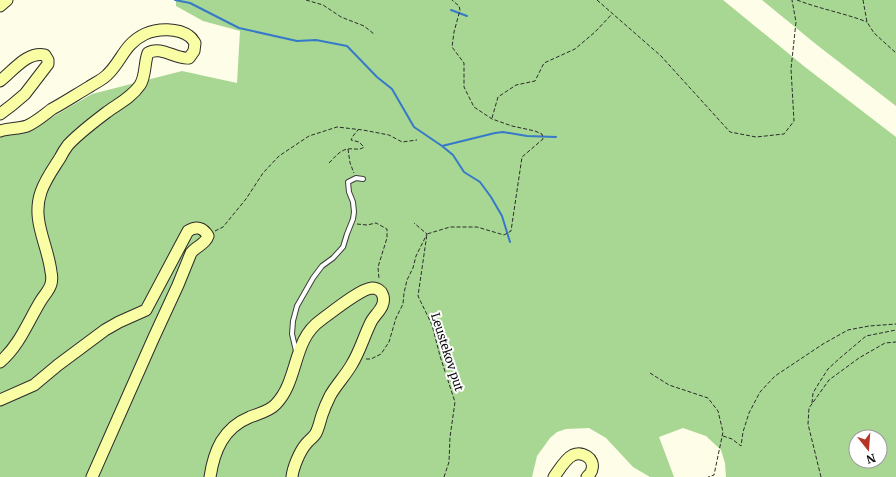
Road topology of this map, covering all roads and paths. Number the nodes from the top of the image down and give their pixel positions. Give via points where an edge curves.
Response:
1 (7, 0) edge
2 (306, 0) edge
3 (452, 0) edge
4 (597, 0) edge
5 (792, 0) edge
6 (797, 0) edge
7 (863, 0) edge
8 (0, 6) edge
9 (613, 13) junction
10 (867, 22) junction
11 (374, 34) dead end
12 (896, 53) edge
13 (0, 82) edge
14 (0, 114) edge
15 (492, 119) junction
16 (358, 130) junction
17 (0, 131) edge
18 (417, 140) dead end
19 (348, 149) junction
20 (329, 163) dead end
21 (356, 178) junction
22 (364, 179) dead end
23 (351, 223) junction
24 (414, 223) dead end
25 (428, 234) junction
26 (208, 236) junction
27 (379, 290) junction
28 (896, 324) edge
29 (896, 330) edge
30 (896, 342) edge
31 (356, 356) junction
32 (297, 358) junction
33 (0, 362) edge
34 (650, 373) dead end
35 (0, 400) edge
36 (812, 403) junction
37 (723, 436) junction
38 (92, 477) edge
39 (210, 477) edge
40 (292, 477) edge
41 (444, 477) edge
42 (554, 477) edge
43 (587, 477) edge
44 (708, 477) edge
45 (821, 477) edge

1 - 8 main road
2 - 11 path via 323,5 341,17 364,26
3 - 15 path via 460,10 452,47 464,63 464,87 474,107
4 - 9 path
5 - 9 path via 796,22 790,69 794,121 784,134 756,136 730,132 661,56
6 - 10 path
7 - 10 path
9 - 15 path via 575,49 544,63 535,81 516,85 498,97
10 - 12 path via 874,34
13 - 14 main road via 23,61 34,55 45,55 48,60 48,64 25,94
15 - 25 path via 535,131 542,134 543,139 522,157 511,231 504,235 477,227 450,227
16 - 18 path via 388,135 402,142
16 - 19 path via 351,140 359,142 364,147
16 - 26 path via 337,127 310,136 279,156 263,172 246,199 223,227
17 - 33 main road via 33,122 105,77 115,67 125,49 146,33 167,30 185,33 195,43 194,51 189,58 184,59 156,50 148,53 139,87 83,132 68,146 57,162 46,181 37,206 52,282 14,348
19 - 20 path via 341,151
19 - 21 path
21 - 22 lane
21 - 23 lane via 348,182 354,202
23 - 27 path via 376,223 387,229 387,238 378,267
23 - 32 lane via 343,247 334,258 322,266 297,306 292,334
24 - 25 path
25 - 31 path via 416,256 407,280 403,304 382,354 371,359
25 - 41 path, Leustekov put via 418,296 432,324 455,402 449,462
26 - 35 main road via 198,227 188,231 146,310 105,330 34,385
26 - 38 main road via 191,253
27 - 31 main road via 383,296 383,304 372,320
27 - 32 main road via 371,288 360,293 318,322 303,340
28 - 37 path via 848,330 823,344 775,376 760,392 749,413 741,446
29 - 36 path via 866,336 840,358 828,369 819,383 813,393
30 - 36 path via 885,343 859,358 829,380
31 - 40 main road via 331,394 316,433 301,451
32 - 39 main road via 284,393 276,404 237,424 223,438 212,464
34 - 37 path via 669,385 708,398 718,411
36 - 45 path via 809,408 808,424
37 - 44 path via 714,475
42 - 43 main road via 565,462 578,454 589,457 592,464

